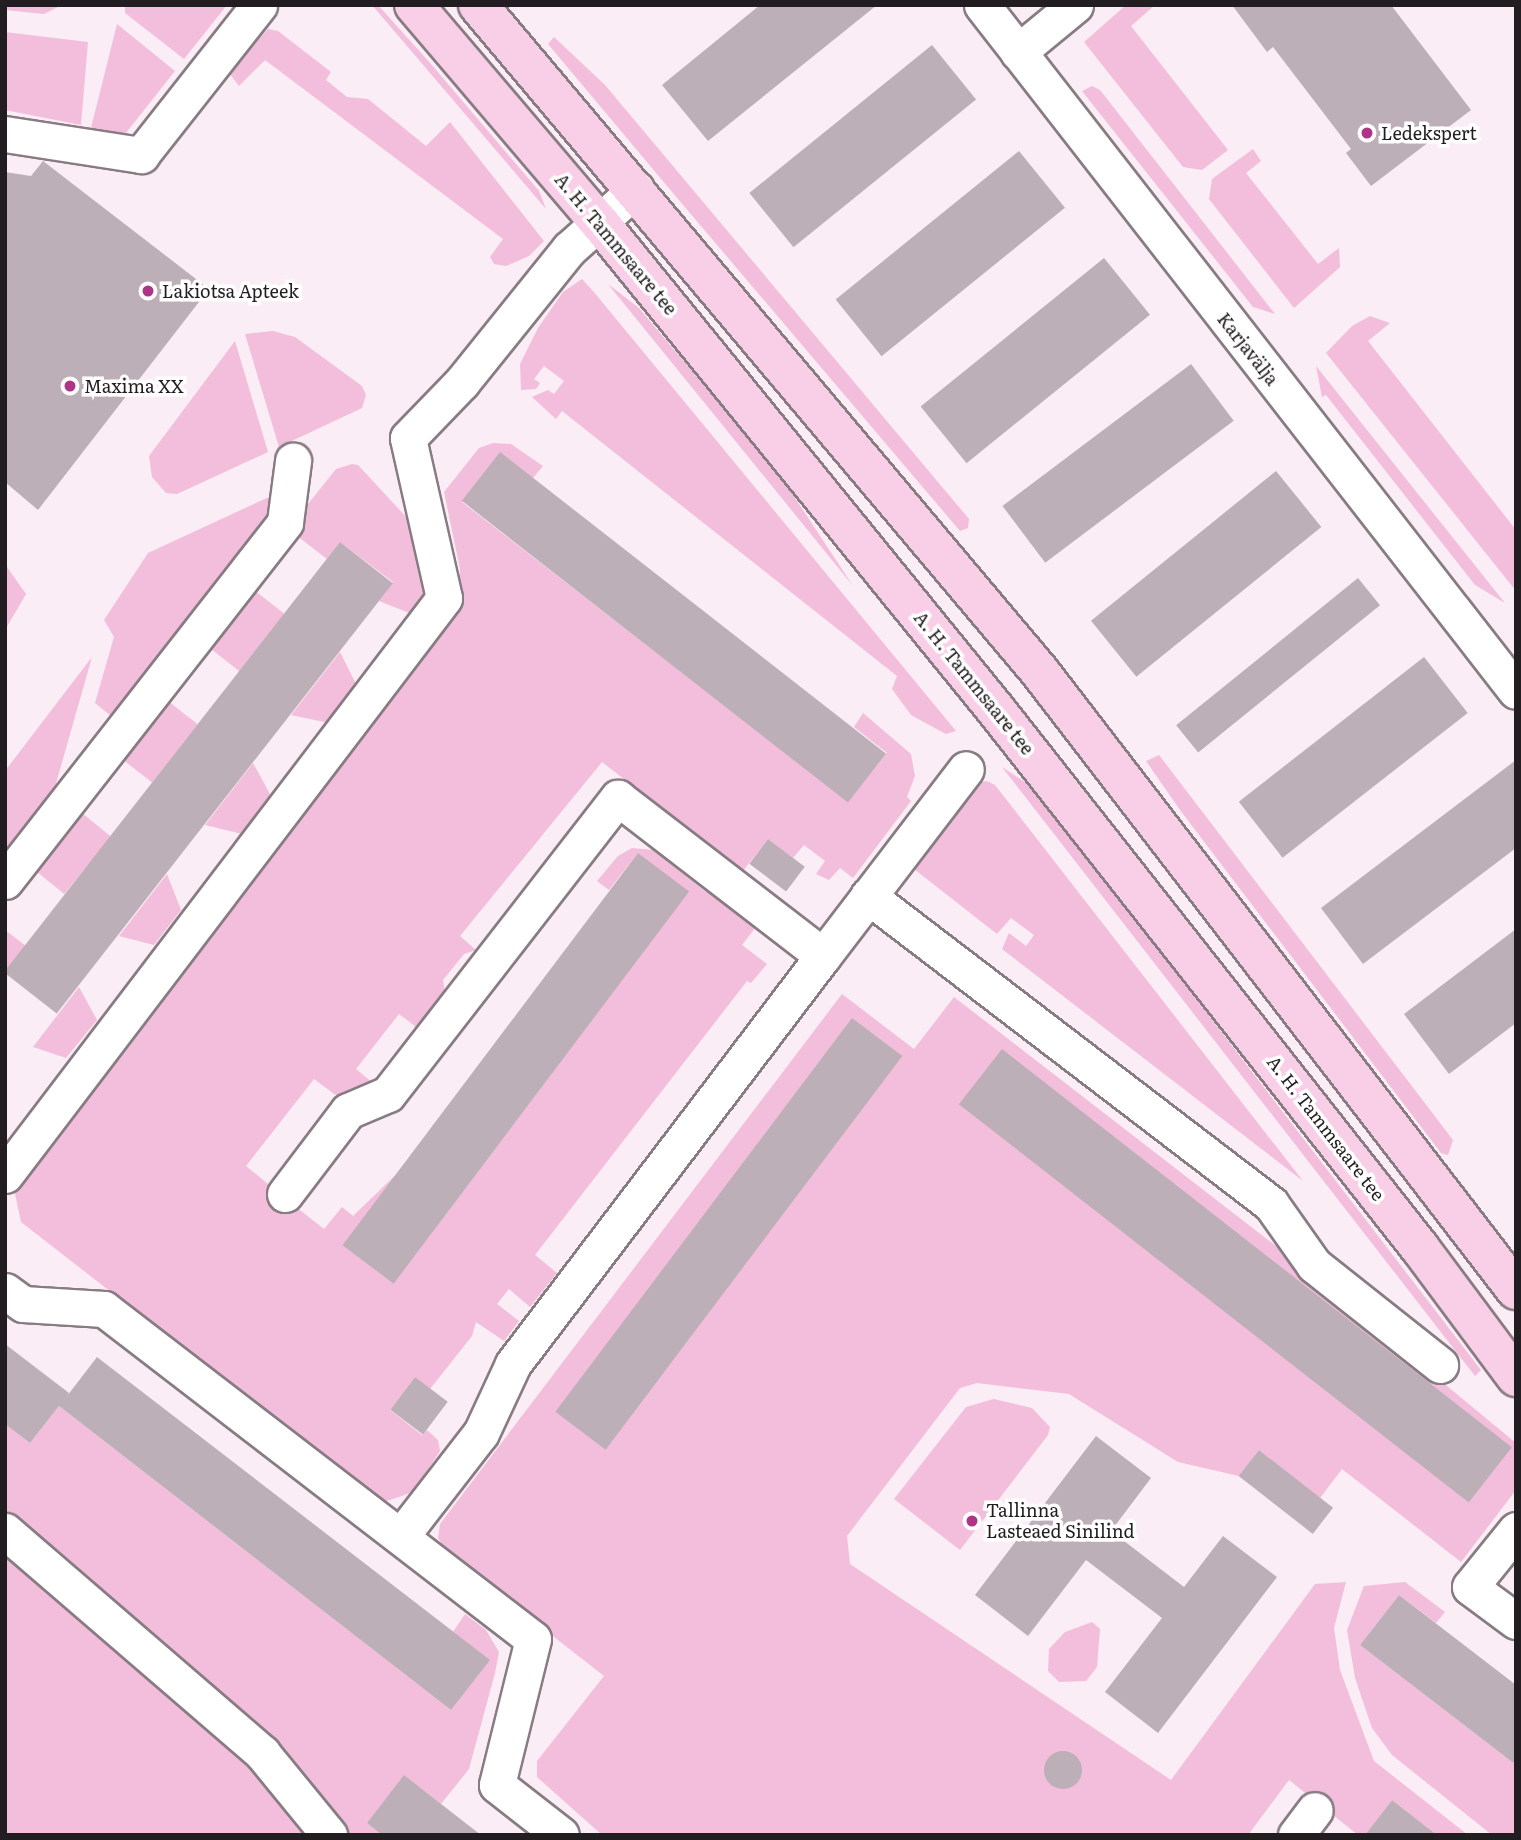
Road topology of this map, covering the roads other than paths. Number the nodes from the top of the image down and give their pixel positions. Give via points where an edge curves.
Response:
1 (259, 5) edge
2 (414, 5) edge
3 (478, 5) edge
4 (982, 5) edge
5 (1075, 5) edge
6 (1018, 52) junction
7 (5, 134) edge
8 (636, 189) junction
9 (599, 222) junction
10 (293, 461) dead end
11 (1516, 691) edge
12 (966, 769) dead end
13 (5, 881) edge
14 (868, 896) junction
15 (823, 957) junction
16 (5, 1175) edge
17 (285, 1194) dead end
18 (1516, 1290) edge
19 (5, 1291) edge
20 (1440, 1365) dead end
21 (1516, 1377) edge
22 (1516, 1530) edge
23 (5, 1531) edge
24 (401, 1536) junction
25 (1516, 1621) edge
26 (329, 1835) edge
27 (561, 1835) edge

1 - 7 street via 141,155
2 - 9 main road, A. H. Tammsaare tee
3 - 8 main road
4 - 6 street, Karjavälja
5 - 6 street
6 - 11 street, Karjavälja
8 - 9 street
8 - 18 main road via 1040,672
9 - 16 street via 569,249 462,382 408,438 444,598
9 - 21 main road, A. H. Tammsaare tee via 1005,721 1413,1239
10 - 13 street via 285,522
12 - 14 street
14 - 15 street
14 - 20 street via 1271,1205 1314,1265
15 - 17 street via 618,798 387,1094 348,1111
15 - 24 street via 513,1364 481,1433
19 - 24 street via 23,1304 104,1309
22 - 25 street via 1470,1587
23 - 26 street via 262,1753
24 - 27 street via 533,1639 497,1785

